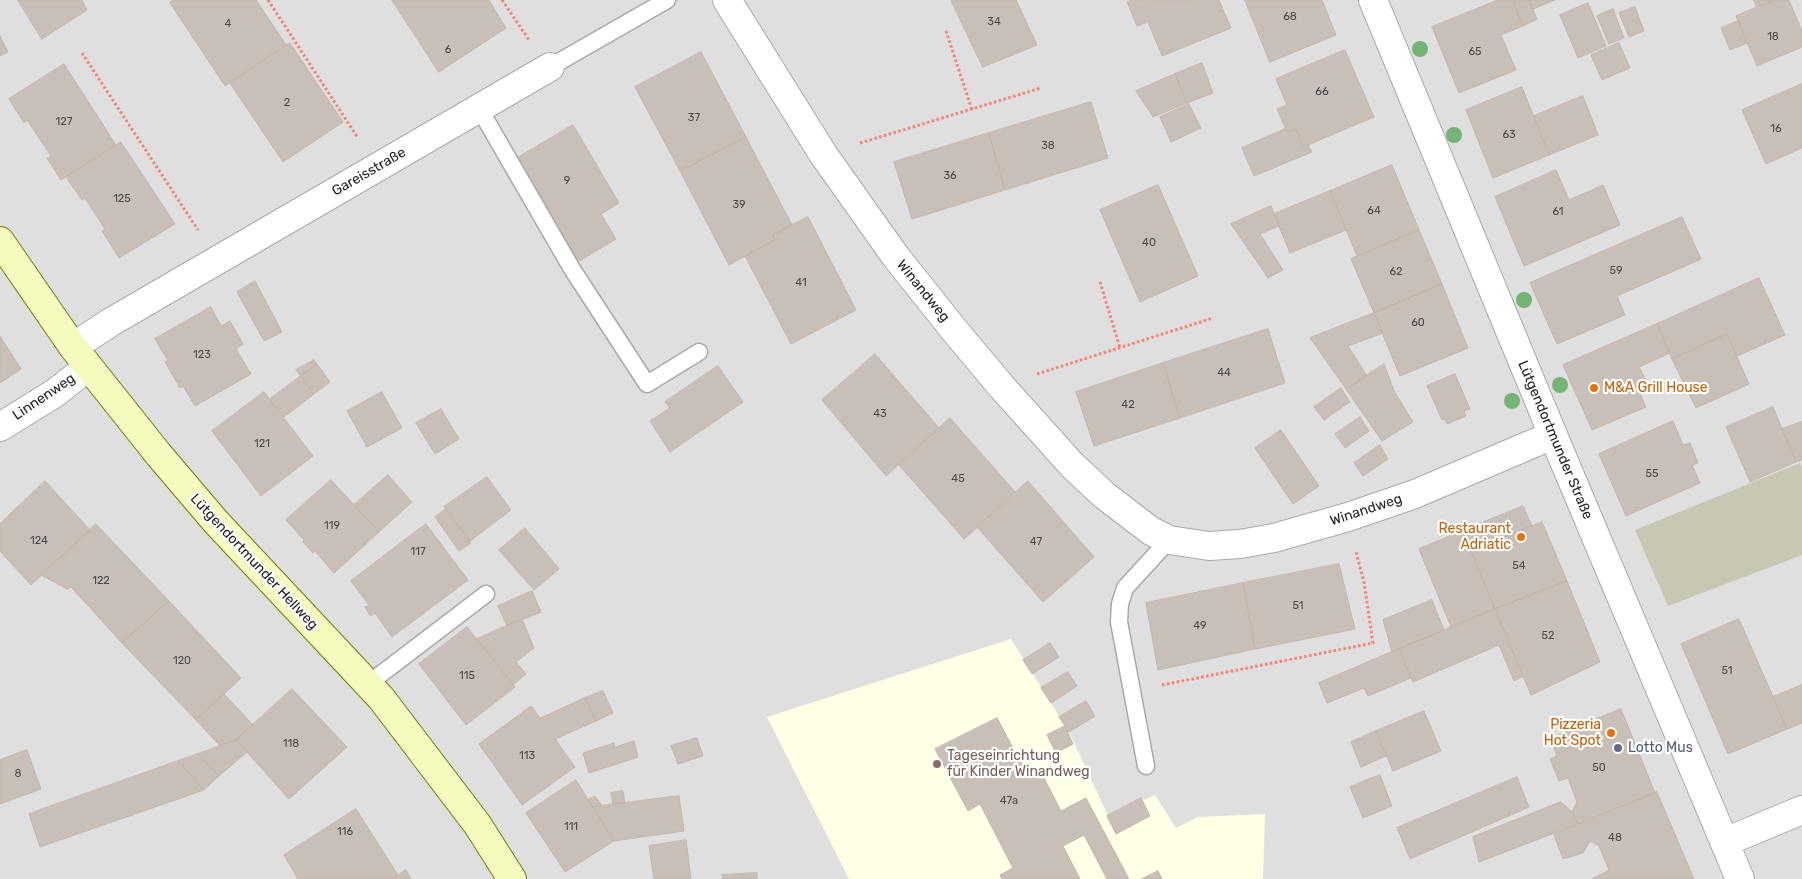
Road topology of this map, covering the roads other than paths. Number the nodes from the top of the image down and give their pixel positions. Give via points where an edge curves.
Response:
1 (667, 0) edge
2 (728, 0) edge
3 (1373, 0) edge
4 (548, 67) joint
5 (479, 108) junction
6 (0, 241) edge
7 (699, 352) dead end
8 (80, 357) junction
9 (0, 427) edge
10 (1553, 435) junction
11 (1169, 540) junction
12 (486, 594) dead end
13 (368, 684) junction
14 (1146, 766) dead end
15 (1802, 810) edge
16 (1725, 842) junction
17 (512, 879) edge
18 (1740, 879) edge

1 - 4 lane, Gareisstraße
2 - 11 street, Winandweg via 823,154 896,257 1001,386 1072,465 1104,495 1151,531
3 - 10 street, Lütgendortmunder Straße
4 - 5 street, Gareisstraße
5 - 7 lane via 572,269 647,384
5 - 8 street, Gareisstraße via 218,260
6 - 8 main road, Lütgendortmunder Hellweg
8 - 9 street, Linnenweg via 54,392
8 - 13 main road, Lütgendortmunder Hellweg via 216,522
10 - 11 street, Winandweg via 1415,494 1274,538 1209,546
10 - 16 street, Lütgendortmunder Straße
11 - 14 lane via 1125,588 1120,604 1119,622
12 - 13 lane
13 - 17 main road, Lütgendortmunder Hellweg via 477,824
15 - 16 street
16 - 18 street, Lütgendortmunder Straße

